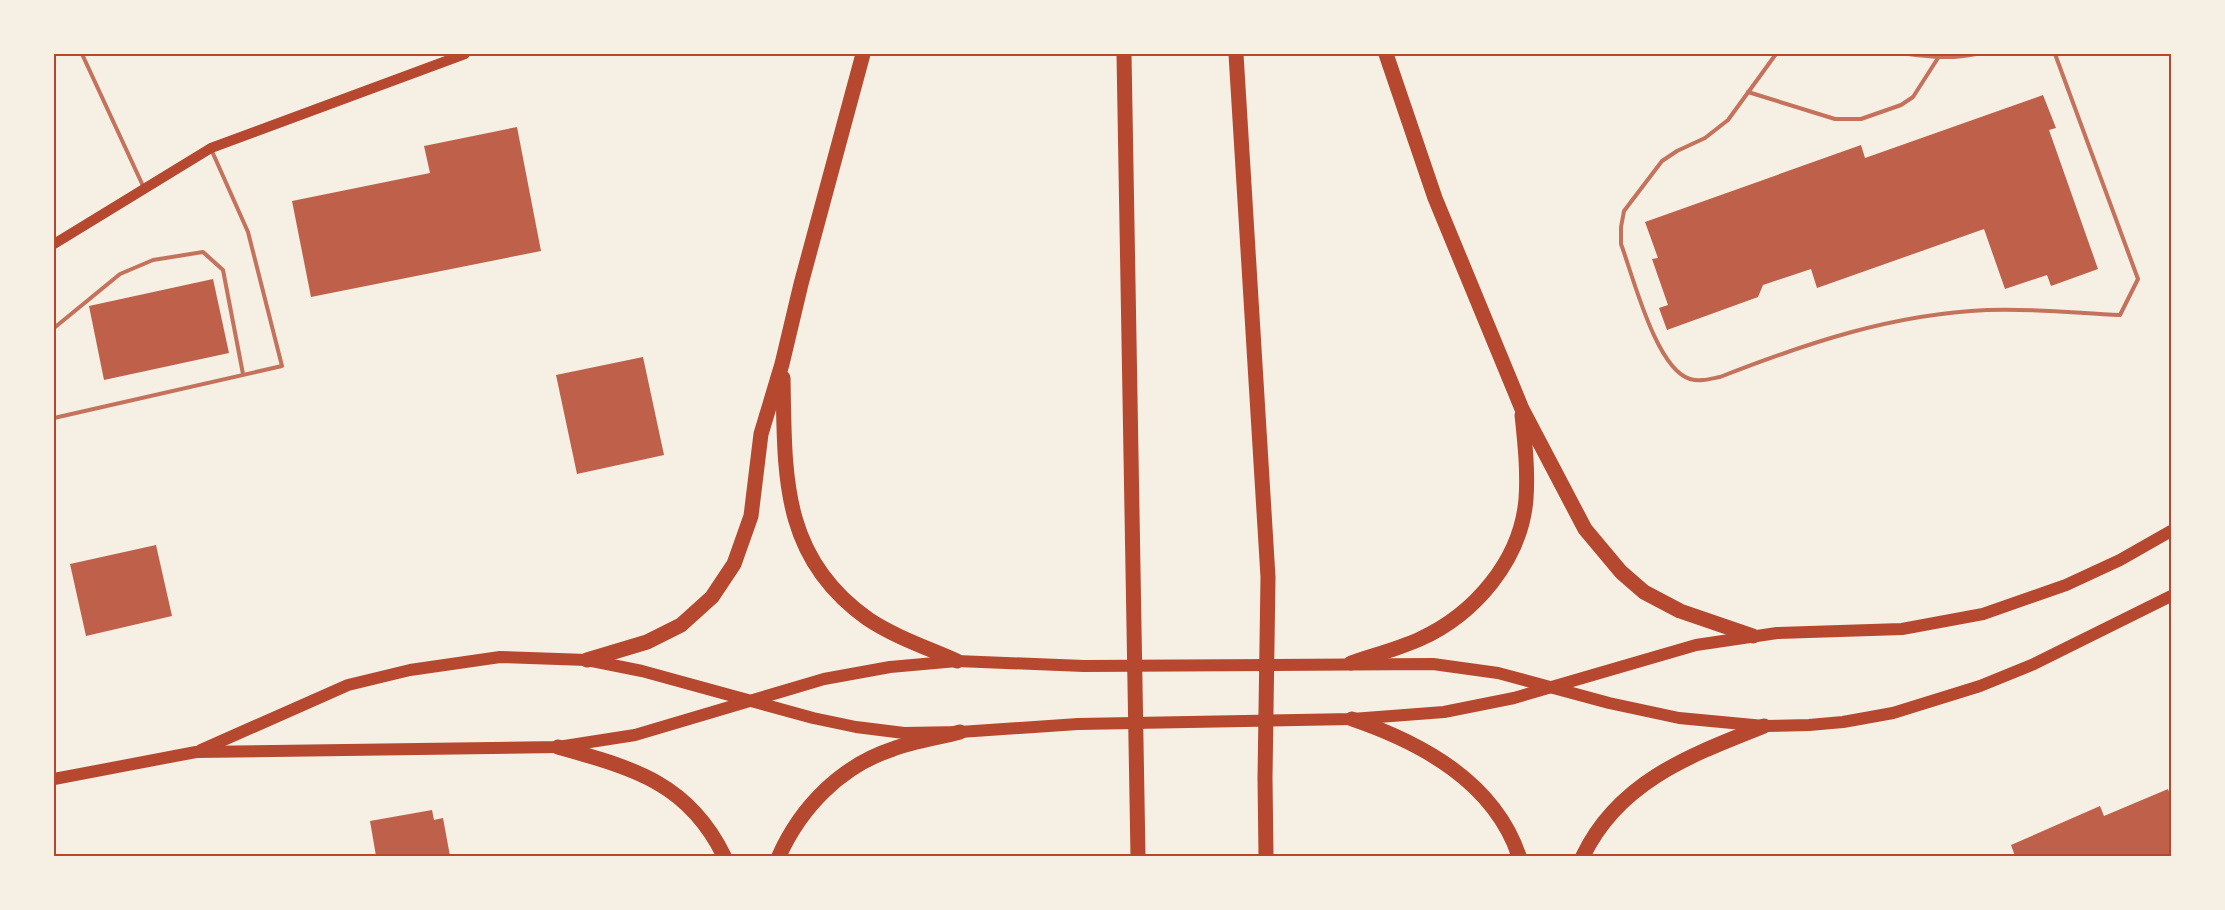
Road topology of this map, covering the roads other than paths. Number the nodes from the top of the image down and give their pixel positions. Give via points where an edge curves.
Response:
1 (82, 54) edge
2 (465, 54) edge
3 (863, 54) edge
4 (1124, 54) edge
5 (1236, 54) edge
6 (1386, 54) edge
7 (1776, 54) edge
8 (1908, 54) edge
9 (1976, 54) edge
10 (2055, 54) edge
11 (1938, 58) junction
12 (1748, 92) junction
13 (211, 148) junction
14 (144, 188) junction
15 (54, 244) edge
16 (54, 328) edge
17 (782, 364) junction
18 (243, 374) junction
19 (1522, 409) junction
20 (54, 418) edge
21 (2171, 531) edge
22 (2171, 596) edge
23 (1754, 636) junction
24 (587, 660) junction
25 (957, 662) junction
26 (1351, 663) junction
27 (1554, 687) junction
28 (745, 700) junction
29 (1352, 719) junction
30 (1764, 726) junction
31 (960, 732) junction
32 (558, 747) junction
33 (196, 752) junction
34 (54, 779) edge
35 (724, 856) edge
36 (779, 856) edge
37 (1138, 856) edge
38 (1266, 856) edge
39 (1519, 856) edge
40 (1583, 856) edge

1 - 14 lane
2 - 13 main road
3 - 17 highway
4 - 37 highway
5 - 38 highway via 1268,577
6 - 19 highway via 1435,198
7 - 12 lane
8 - 11 lane
9 - 11 lane
10 - 12 lane via 2138,279 2120,315 2040,310 1941,313 1830,337 1720,377 1704,381 1690,379 1670,364 1657,345 1622,244 1624,210 1662,161 1717,130
11 - 12 lane via 1913,97 1861,119 1835,119
13 - 14 main road
13 - 18 lane via 248,232 282,366
14 - 15 main road
16 - 18 lane via 120,274 153,260 203,252 222,270
17 - 24 highway via 761,434 751,516 734,564 723,583 696,613 664,635
17 - 25 highway via 786,484 794,521 809,554 836,591 868,619
18 - 20 lane
19 - 23 highway via 1580,522 1621,572 1644,592 1680,611
19 - 26 highway via 1526,500 1517,536 1494,580 1483,594 1450,622 1420,639
21 - 23 main road via 2066,585 1983,614 1902,629
22 - 30 main road via 2006,676 1927,704 1843,722
23 - 27 main road via 1669,652
24 - 28 main road via 662,676
24 - 33 main road via 500,657 410,670 348,685
25 - 26 main road via 1084,666
25 - 28 main road via 914,664 843,675
26 - 27 main road via 1459,667
27 - 29 main road via 1458,710
27 - 30 main road via 1658,714
28 - 31 main road via 856,727 904,733
28 - 32 main road via 635,735
29 - 31 main road via 1078,724
29 - 39 highway via 1415,745 1458,771 1490,804
30 - 40 highway via 1680,760 1647,780 1607,818
31 - 36 highway via 892,749 854,767 809,806
32 - 33 main road
32 - 35 highway via 628,768 658,783 702,818
33 - 34 main road

